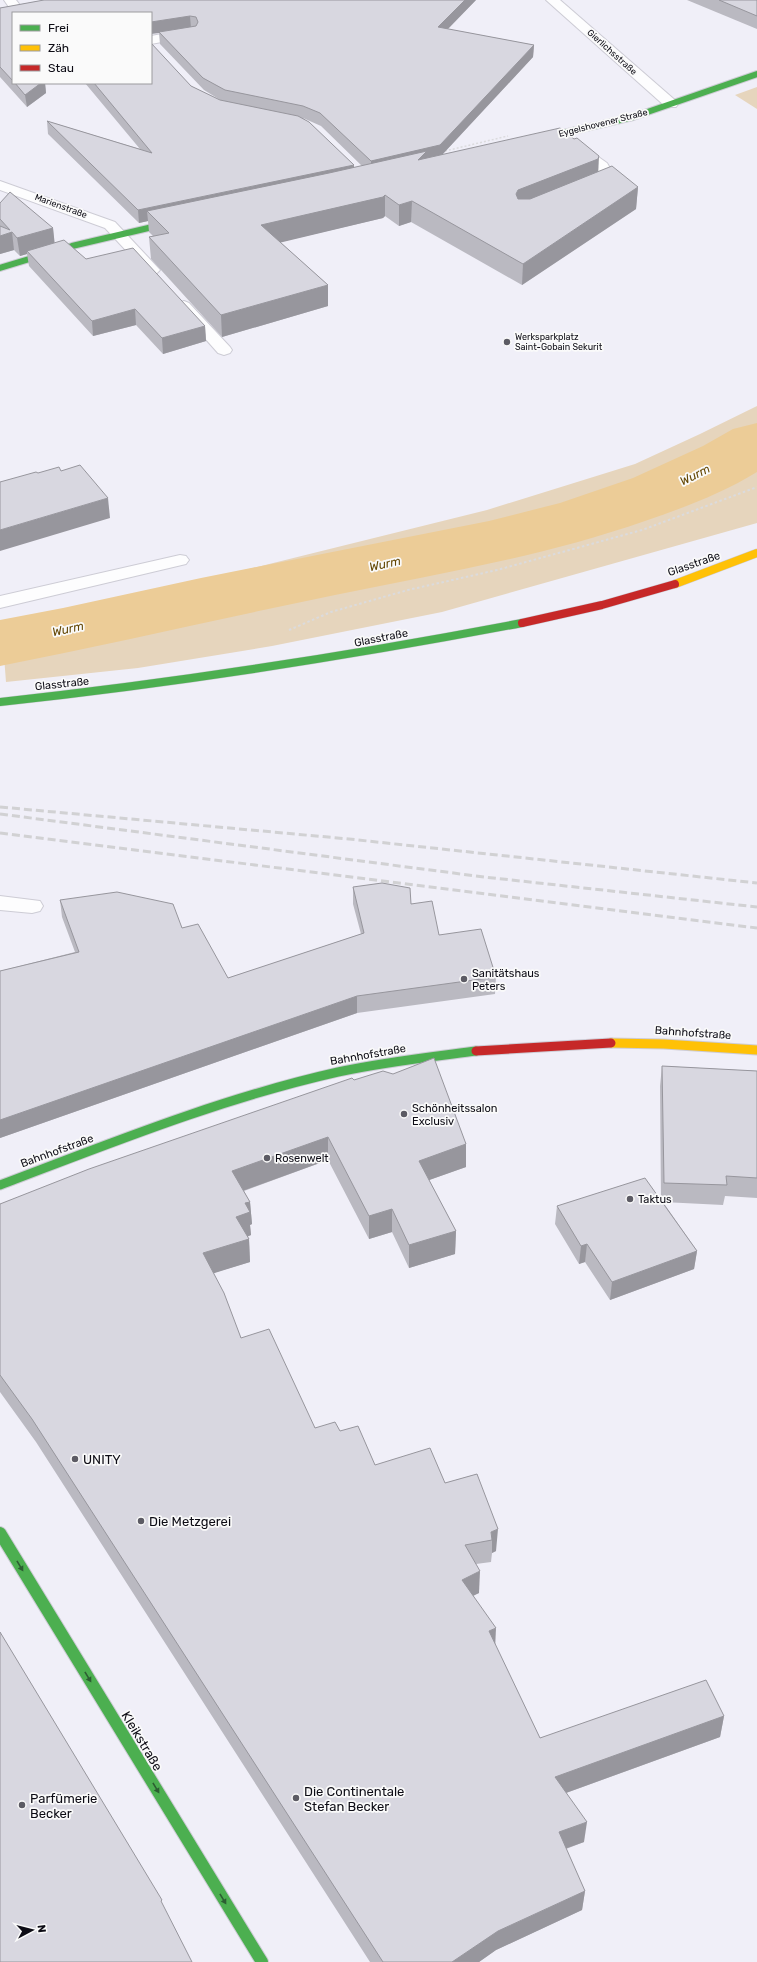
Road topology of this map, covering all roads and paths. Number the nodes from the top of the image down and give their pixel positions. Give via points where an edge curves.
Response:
1 (552, 0) edge
2 (10, 1) dead end
3 (19, 12) edge
4 (191, 33) edge
5 (153, 45) edge
6 (757, 74) edge
7 (671, 104) junction
8 (557, 134) junction
9 (510, 136) dead end
10 (527, 142) edge
11 (441, 152) edge
12 (0, 184) edge
13 (577, 194) edge
14 (188, 219) edge
15 (118, 234) junction
16 (0, 268) edge
17 (160, 280) edge
18 (176, 298) edge
19 (224, 350) dead end
20 (757, 487) edge
21 (757, 553) edge
22 (180, 560) dead end
23 (0, 602) edge
24 (288, 631) dead end
25 (0, 702) edge
26 (0, 902) edge
27 (32, 906) dead end
28 (757, 1050) edge
29 (0, 1185) edge
30 (0, 1533) edge
31 (262, 1962) edge

1 - 7 street, Gierlichsstraße
2 - 3 street
4 - 5 street
6 - 7 street, Eygelshovener Straße
7 - 8 street, Eygelshovener Straße via 633,117
8 - 10 street, Eygelshovener Straße
8 - 13 street via 602,166 607,175 605,183
9 - 11 path
12 - 15 street, Marienstraße via 96,219 110,225
14 - 15 street
15 - 16 street
15 - 17 street
18 - 19 street
20 - 24 path via 642,530 497,570 408,590 331,612
21 - 25 street, Glasstraße via 664,588 578,612 347,657 114,691
22 - 23 street
26 - 27 street
28 - 29 street, Bahnhofstraße via 638,1042 477,1050 415,1058 330,1074 236,1100
30 -> 31 street, Kleikstraße

